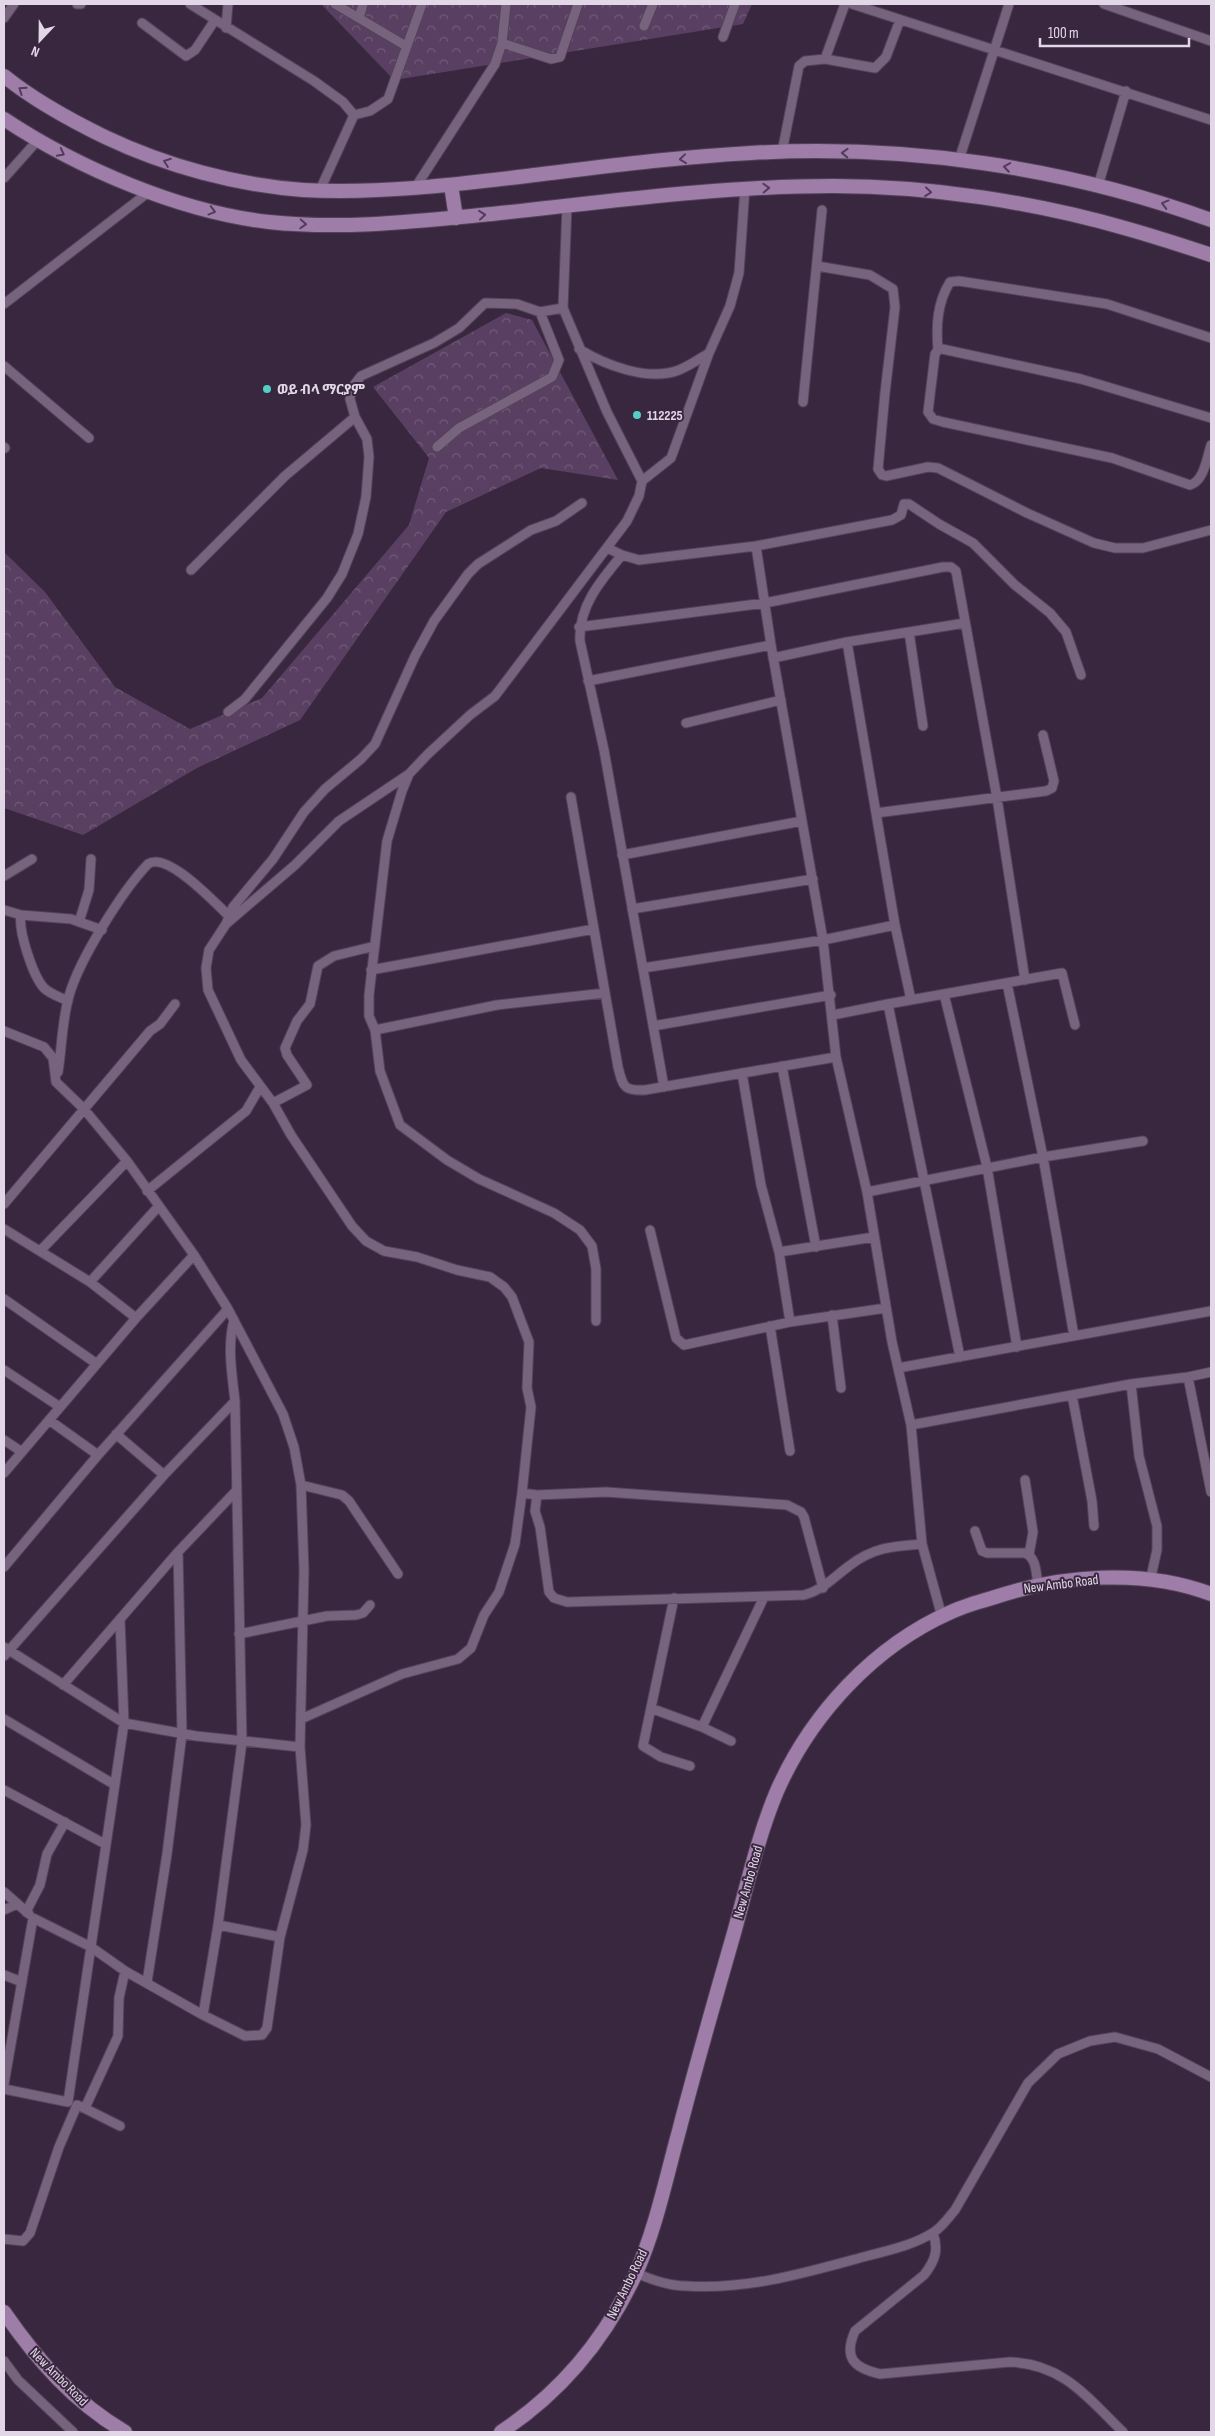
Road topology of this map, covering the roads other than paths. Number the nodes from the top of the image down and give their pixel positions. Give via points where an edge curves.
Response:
1 (14, 4) edge
2 (77, 4) edge
3 (81, 4) edge
4 (190, 4) edge
5 (228, 4) edge
6 (335, 4) edge
7 (363, 4) edge
8 (422, 4) edge
9 (506, 4) edge
10 (578, 4) edge
11 (653, 4) edge
12 (735, 4) edge
13 (844, 4) edge
14 (852, 4) edge
15 (1009, 4) edge
16 (1104, 4) edge
17 (874, 7) edge
18 (4, 18) edge
19 (359, 18) junction
20 (215, 20) junction
21 (900, 20) junction
22 (142, 23) dead end
23 (644, 26) dead end
24 (226, 28) junction
25 (723, 37) dead end
26 (1211, 41) edge
27 (502, 44) junction
28 (406, 46) junction
29 (994, 49) junction
30 (826, 59) junction
31 (4, 76) edge
32 (1126, 92) junction
33 (354, 115) junction
34 (4, 119) edge
35 (1211, 120) edge
36 (37, 141) junction
37 (782, 152) junction
38 (959, 160) junction
39 (4, 178) edge
40 (451, 185) junction
41 (1098, 186) junction
42 (415, 188) junction
43 (744, 188) junction
44 (320, 190) junction
45 (150, 192) junction
46 (567, 206) junction
47 (822, 210) dead end
48 (456, 218) junction
49 (1211, 220) edge
50 (1211, 255) edge
51 (816, 266) junction
52 (4, 304) edge
53 (563, 308) junction
54 (540, 312) junction
55 (1211, 338) edge
56 (579, 349) junction
57 (938, 350) junction
58 (709, 353) junction
59 (4, 366) edge
60 (803, 402) dead end
61 (356, 417) junction
62 (1211, 418) edge
63 (89, 438) dead end
64 (1211, 445) edge
65 (437, 446) dead end
66 (642, 481) junction
67 (582, 503) dead end
68 (1211, 530) edge
69 (756, 546) junction
70 (607, 548) junction
71 (622, 555) junction
72 (191, 570) dead end
73 (765, 603) junction
74 (965, 623) junction
75 (579, 627) junction
76 (909, 632) junction
77 (847, 642) junction
78 (771, 644) junction
79 (773, 658) junction
80 (1081, 675) dead end
81 (588, 681) junction
82 (780, 700) junction
83 (228, 712) dead end
84 (686, 722) dead end
85 (923, 726) dead end
86 (1043, 735) dead end
87 (410, 774) junction
88 (572, 797) dead end
89 (997, 798) junction
90 (876, 813) junction
91 (802, 821) junction
92 (622, 855) junction
93 (91, 859) dead end
94 (32, 860) dead end
95 (4, 876) edge
96 (813, 879) junction
97 (632, 909) junction
98 (4, 910) edge
99 (21, 915) junction
100 (227, 920) junction
101 (79, 922) junction
102 (895, 925) junction
103 (594, 929) junction
104 (102, 930) junction
105 (822, 940) junction
106 (375, 946) junction
107 (643, 968) junction
108 (371, 970) junction
109 (1025, 980) junction
110 (1007, 983) junction
111 (605, 992) junction
112 (944, 994) junction
113 (831, 995) junction
114 (911, 1000) junction
115 (68, 1001) junction
116 (175, 1004) dead end
117 (888, 1004) junction
118 (832, 1014) junction
119 (1075, 1025) dead end
120 (653, 1026) junction
121 (375, 1030) junction
122 (4, 1031) edge
123 (836, 1057) junction
124 (782, 1066) junction
125 (742, 1073) junction
126 (56, 1082) junction
127 (664, 1087) junction
128 (260, 1088) junction
129 (273, 1103) junction
130 (84, 1109) junction
131 (1142, 1141) dead end
132 (1043, 1157) junction
133 (127, 1161) junction
134 (987, 1167) junction
135 (925, 1179) junction
136 (147, 1191) junction
137 (867, 1192) junction
138 (4, 1204) edge
139 (158, 1208) junction
140 (4, 1229) edge
141 (650, 1230) dead end
142 (874, 1237) junction
143 (816, 1246) junction
144 (40, 1251) junction
145 (779, 1252) junction
146 (194, 1255) junction
147 (90, 1282) junction
148 (4, 1299) edge
149 (886, 1308) junction
150 (228, 1309) junction
151 (1211, 1311) edge
152 (832, 1315) junction
153 (136, 1318) junction
154 (234, 1320) junction
155 (596, 1321) dead end
156 (790, 1322) junction
157 (770, 1326) junction
158 (1074, 1336) junction
159 (1017, 1347) junction
160 (960, 1357) junction
161 (97, 1364) junction
162 (898, 1368) junction
163 (4, 1370) edge
164 (1211, 1372) edge
165 (1188, 1377) junction
166 (1131, 1384) junction
167 (841, 1388) dead end
168 (1072, 1395) junction
169 (235, 1401) junction
170 (60, 1407) junction
171 (49, 1420) junction
172 (911, 1425) junction
173 (116, 1434) junction
174 (4, 1440) edge
175 (790, 1451) dead end
176 (22, 1452) junction
177 (98, 1455) junction
178 (4, 1473) edge
179 (164, 1475) junction
180 (1025, 1480) dead end
181 (301, 1486) junction
182 (236, 1492) junction
183 (522, 1492) junction
184 (1211, 1492) edge
185 (537, 1495) junction
186 (1094, 1526) dead end
187 (975, 1531) dead end
188 (922, 1544) junction
189 (178, 1552) junction
190 (1029, 1555) junction
191 (4, 1567) edge
192 (398, 1574) dead end
193 (1150, 1580) junction
194 (1038, 1586) junction
195 (823, 1588) junction
196 (1211, 1594) edge
197 (764, 1597) junction
198 (674, 1598) junction
199 (370, 1604) dead end
200 (942, 1617) junction
201 (120, 1619) junction
202 (303, 1620) junction
203 (239, 1634) junction
204 (6, 1651) edge
205 (63, 1685) junction
206 (652, 1709) junction
207 (4, 1719) edge
208 (301, 1719) junction
209 (124, 1723) junction
210 (702, 1727) junction
211 (182, 1734) junction
212 (731, 1741) dead end
213 (242, 1742) junction
214 (300, 1748) junction
215 (690, 1766) dead end
216 (115, 1785) junction
217 (4, 1790) edge
218 (65, 1822) junction
219 (105, 1844) junction
220 (4, 1892) edge
221 (18, 1904) junction
222 (4, 1910) edge
223 (30, 1915) junction
224 (218, 1925) junction
225 (280, 1938) junction
226 (91, 1947) junction
227 (125, 1971) junction
228 (4, 1975) edge
229 (22, 1982) junction
230 (147, 1982) junction
231 (203, 2015) junction
232 (1211, 2077) edge
233 (4, 2084) edge
234 (4, 2089) edge
235 (68, 2102) junction
236 (81, 2106) junction
237 (120, 2126) dead end
238 (933, 2233) junction
239 (4, 2239) edge
240 (636, 2273) junction
241 (4, 2312) edge
242 (4, 2361) edge
243 (73, 2432) edge
244 (125, 2432) edge
245 (501, 2432) edge
246 (1123, 2432) edge

1 - 18 street
2 - 3 street
4 - 20 street
5 - 24 street
6 - 19 street
7 - 19 street
8 - 28 street
9 - 27 street
10 - 27 street via 560,57 552,59
11 - 23 street
12 - 25 street
13 - 30 street
14 - 17 street
15 - 29 street
16 - 26 street
17 - 21 street
19 - 28 street
20 - 22 street via 195,50 186,56
20 - 24 street
21 - 29 street
21 - 30 street via 886,57 874,68
24 - 33 street via 314,81 343,102
27 - 42 street via 495,64
28 - 33 street via 388,99 370,111
29 - 32 street
29 - 38 street
30 - 37 street via 805,60 800,66
44 -> 31 main road via 242,182 174,165 76,123 39,102
32 - 35 street
32 - 41 street
33 - 44 street
34 - 36 main road
36 - 39 street
36 -> 45 main road
38 -> 37 main road via 893,154
37 -> 40 main road via 590,168
41 -> 38 main road via 1044,173
40 - 42 main road
40 - 48 main road
49 -> 41 main road
42 - 44 main road
43 - 46 main road
43 -> 50 main road via 895,188 964,196 1018,204 1127,228
43 - 58 street via 739,273 730,306
45 -> 48 main road via 216,212 267,222 344,225
45 - 52 street
48 -> 46 main road
46 - 53 street
47 - 51 street
51 - 60 street
51 - 68 street via 870,275 892,289 896,308 884,393 878,469 882,475 938,468 1027,513 1115,548 1143,548
53 - 54 street
53 - 56 street
54 - 61 street via 517,304 485,303 459,328 434,343 361,376 351,389 350,399
54 - 65 street via 559,360 552,377 459,428
55 - 57 street via 1107,304 959,281 950,282 940,306 936,329
56 - 58 street via 628,371 654,373 677,371
56 - 66 street
57 - 62 street via 1081,379
57 - 64 street via 928,412 934,419 1112,458 1190,485 1202,474
58 - 66 street via 671,458
59 - 63 street
61 - 72 street via 285,476
61 - 83 street via 367,439 366,497 358,534 342,574 278,660 245,699
66 - 70 street via 636,505
67 - 100 street via 556,521 531,530 468,574 434,621 415,656 376,744 304,812 273,860
69 - 71 street via 639,560
69 - 73 street
69 - 80 street via 892,520 901,515 904,504 909,504 973,543 1015,585 1050,613 1066,632
70 - 71 street
70 - 87 street via 495,696 470,715
71 - 75 street via 600,582 583,612
73 - 74 street via 952,567 958,576
73 - 75 street
73 - 78 street
74 - 76 street
74 - 89 street
75 - 81 street
76 - 77 street
76 - 85 street
77 - 79 street
77 - 90 street
78 - 79 street
78 - 81 street
79 - 82 street
81 - 92 street
82 - 84 street
82 - 91 street
86 - 89 street via 1054,782 1052,788
87 - 100 street via 339,821 295,865
87 - 106 street via 388,841
88 - 103 street
89 - 90 street
89 - 109 street
90 - 102 street
91 - 92 street
91 - 96 street
92 - 97 street
93 - 101 street via 89,890
94 - 95 street
96 - 97 street
96 - 105 street
97 - 107 street
98 - 99 street
99 - 101 street
99 - 115 street via 21,932 37,979 47,990
100 - 104 street via 185,875 165,864 151,862 140,872
100 - 128 street via 209,950 206,968 208,990 241,1060
101 - 104 street
102 - 105 street
102 - 114 street
103 - 108 street
103 - 111 street
104 - 115 street via 84,961
105 - 107 street
105 - 113 street
106 - 108 street
106 - 129 street via 334,956 318,966 312,1000 297,1021 286,1048 287,1055 307,1085
107 - 120 street
108 - 121 street via 370,1016
109 - 110 street
109 - 119 street via 1062,973
110 - 112 street
110 - 132 street
111 - 121 street via 497,1005
111 - 127 street via 622,1084 633,1090
112 - 114 street
112 - 134 street
113 - 118 street
113 - 120 street
114 - 117 street
115 - 126 street
116 - 130 street
117 - 118 street
117 - 135 street
118 - 123 street
120 - 127 street
121 - 155 street via 380,1071 400,1125 479,1179 554,1213 580,1230 592,1246 596,1269
122 - 126 street via 44,1047 53,1058
123 - 124 street
123 - 137 street
124 - 125 street
124 - 143 street
125 - 127 street
125 - 145 street via 761,1185
126 - 130 street
128 - 129 street
128 - 136 street via 246,1111
129 - 183 street via 336,1204 366,1240 394,1254 490,1277 512,1297 529,1342 527,1388 531,1407
130 - 133 street
130 - 138 street
131 - 132 street
132 - 134 street
132 - 158 street
133 - 136 street
133 - 144 street
134 - 135 street
134 - 159 street
135 - 137 street
135 - 160 street
136 - 139 street
137 - 142 street
139 - 146 street
139 - 147 street
140 - 144 street
141 - 157 street via 676,1338 680,1343 684,1345
142 - 143 street
142 - 149 street
143 - 145 street
144 - 147 street
145 - 156 street
146 - 150 street
146 - 153 street
147 - 153 street
148 - 161 street
149 - 152 street
149 - 162 street
150 - 154 street
150 - 173 street
151 - 158 street
152 - 156 street
152 - 167 street
153 - 161 street
154 - 169 street via 230,1351
154 - 181 street via 283,1414 294,1447
156 - 157 street
157 - 175 street
158 - 159 street
159 - 160 street
160 - 162 street
161 - 170 street
162 - 172 street
163 - 170 street
164 - 165 street
165 - 166 street
165 - 184 street
166 - 168 street
166 - 193 street via 1139,1456 1158,1526 1157,1550
168 - 172 street
168 - 186 street
169 - 179 street
169 - 182 street
170 - 171 street
171 - 176 street
171 - 177 street
172 - 188 street
173 - 177 street
173 - 179 street
174 - 176 street
176 - 178 street
177 - 191 street
179 - 204 street
180 - 190 street via 1033,1532
181 - 192 street via 342,1495 349,1500
181 - 202 street
182 - 189 street
182 - 203 street
183 - 185 street
183 - 208 street via 515,1544 506,1575 466,1654 402,1674
185 - 195 street via 606,1492 787,1505 804,1517
185 - 198 street via 535,1510 549,1592 554,1598 567,1602
187 - 190 street via 982,1551 987,1554
188 - 195 street via 886,1546 850,1565
188 - 200 street
189 - 201 street
189 - 211 street
190 - 194 street
193 - 194 main road, New Ambo Road via 1077,1580
193 - 196 main road, New Ambo Road
194 - 200 main road, New Ambo Road via 1021,1588
195 - 197 street via 804,1595
197 - 198 street
197 - 210 street
198 - 206 street
199 - 202 street via 356,1615
200 - 240 main road, New Ambo Road via 910,1634 847,1686 825,1710 795,1754 776,1793
201 - 205 street
201 - 209 street
202 - 203 street
202 - 208 street
203 - 213 street
204 - 205 street
205 - 209 street
206 - 210 street
206 - 215 street via 644,1749
207 - 216 street
208 - 214 street
209 - 211 street
209 - 216 street
210 - 212 street
211 - 213 street
211 - 230 street
213 - 214 street
213 - 224 street
214 - 225 street via 305,1831
216 - 219 street
217 - 218 street
218 - 219 street
218 - 223 street via 47,1854
219 - 226 street
220 - 221 street
221 - 222 street
221 - 223 street
223 - 226 street
223 - 229 street
224 - 225 street
224 - 231 street
225 - 231 street via 267,2028 262,2035 245,2036
226 - 227 street
226 - 235 street
227 - 230 street
227 - 236 street via 119,1998 118,2036
228 - 229 street
229 - 233 street
230 - 231 street
232 - 238 street via 1158,2048 1115,2038 1090,2040 1058,2054 1028,2083 955,2210
234 - 235 street
235 - 236 street
236 - 237 street
236 - 239 street via 59,2147 30,2233 23,2241
238 - 240 street via 900,2248 769,2281 711,2287 684,2286 652,2280
238 - 246 street via 937,2252 932,2265 855,2331 849,2354 855,2363 880,2374 1010,2362 1031,2363 1051,2370 1078,2388
240 - 245 main road, New Ambo Road via 596,2342 547,2397
241 - 244 main road, New Ambo Road via 36,2357 58,2381 80,2401
242 - 243 street via 18,2380

